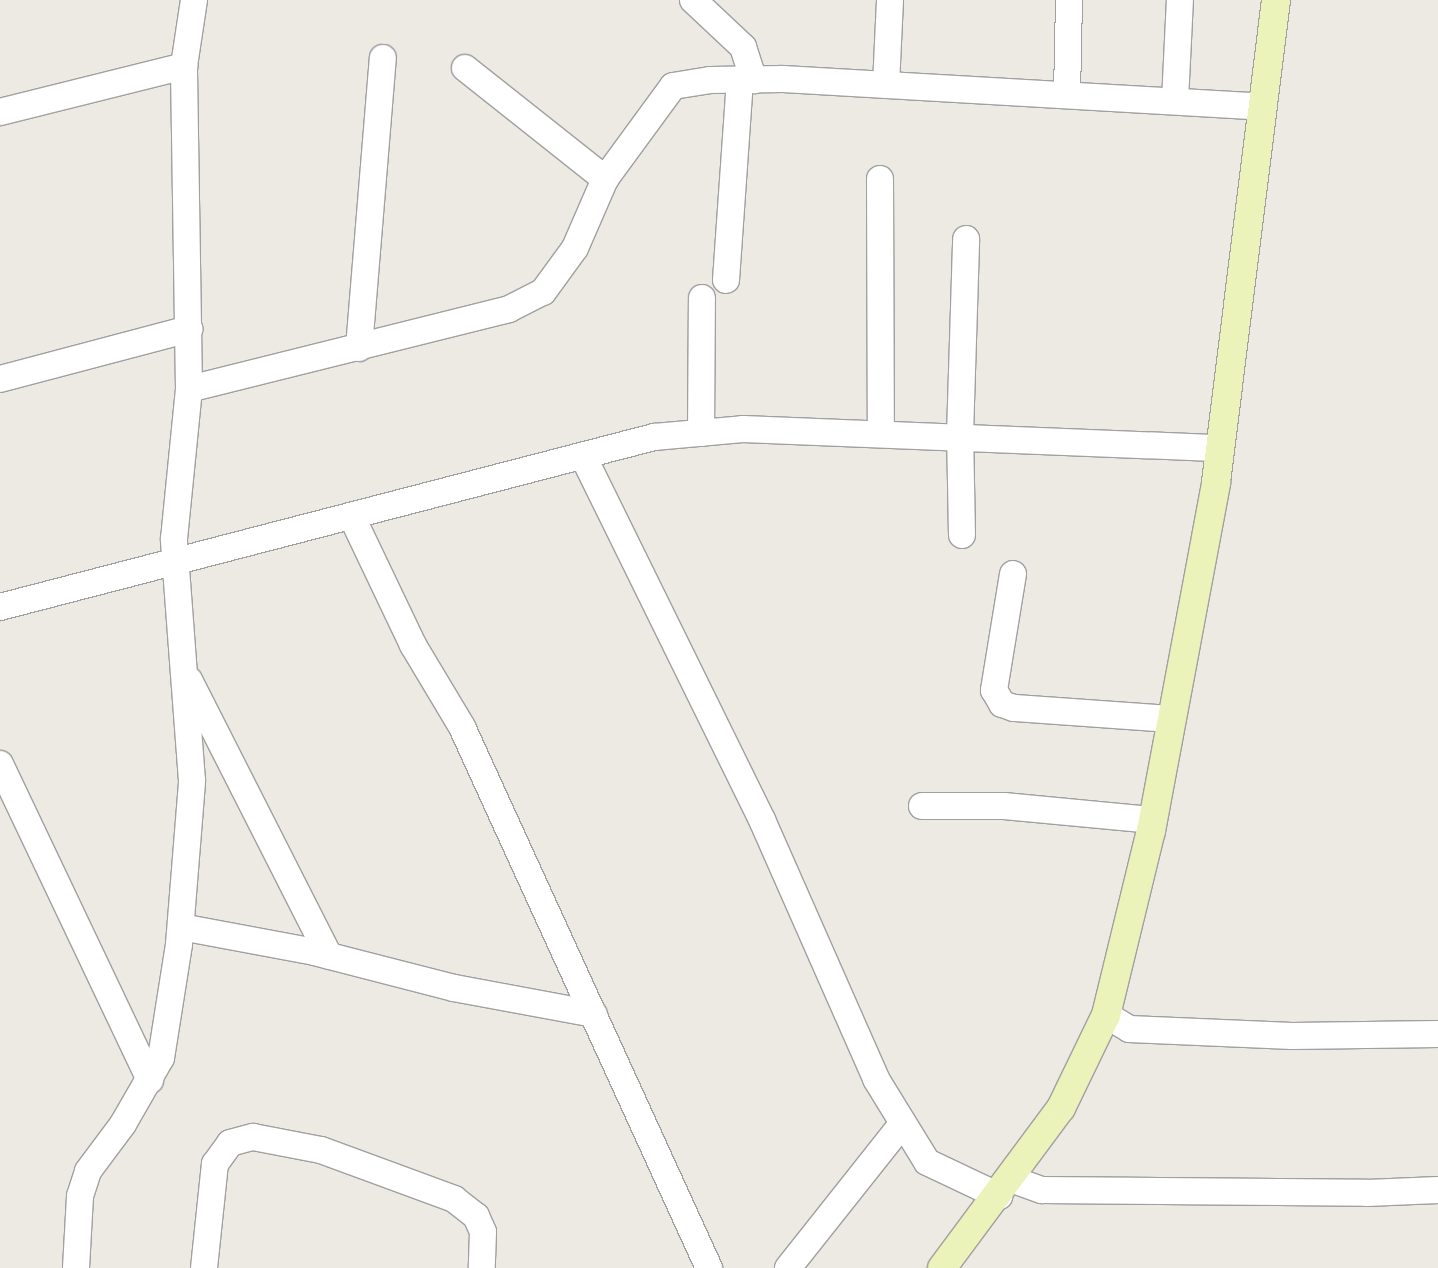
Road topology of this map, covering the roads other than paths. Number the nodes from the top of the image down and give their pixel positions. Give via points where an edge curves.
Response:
1 (194, 0) edge
2 (693, 0) edge
3 (890, 0) edge
4 (1069, 0) edge
5 (1180, 0) edge
6 (1276, 0) edge
7 (383, 58) dead end
8 (184, 66) junction
9 (465, 68) dead end
10 (747, 80) junction
11 (886, 85) junction
12 (1067, 95) junction
13 (1176, 101) junction
14 (1263, 106) junction
15 (0, 112) edge
16 (605, 179) junction
17 (880, 179) dead end
18 (966, 240) dead end
19 (726, 280) dead end
20 (702, 298) dead end
21 (189, 329) junction
22 (359, 348) junction
23 (0, 379) edge
24 (190, 389) junction
25 (701, 432) junction
26 (881, 432) junction
27 (960, 435) junction
28 (1220, 448) junction
29 (583, 456) junction
30 (352, 517) junction
31 (962, 536) dead end
32 (176, 560) junction
33 (1013, 574) dead end
34 (0, 607) edge
35 (184, 671) junction
36 (1172, 719) junction
37 (0, 764) edge
38 (922, 806) dead end
39 (1153, 820) junction
40 (180, 927) junction
41 (330, 956) junction
42 (594, 1014) junction
43 (1106, 1015) junction
44 (1438, 1034) edge
45 (150, 1080) junction
46 (902, 1124) junction
47 (1005, 1188) junction
48 (1438, 1190) edge
49 (76, 1268) edge
50 (204, 1268) edge
51 (482, 1268) edge
52 (709, 1268) edge
53 (788, 1268) edge
54 (942, 1268) edge

1 - 8 street
2 - 10 street via 743,47
3 - 11 street
4 - 12 street
5 - 13 street
6 - 14 street
7 - 22 street
8 - 15 street
8 - 21 street
9 - 16 street
10 - 11 street
10 - 16 street via 710,80 673,86
10 - 19 street
11 - 12 street
12 - 13 street
13 - 14 street
14 - 28 street
16 - 22 street via 574,248 543,292 509,309
17 - 26 street
18 - 27 street
20 - 25 street
21 - 23 street
21 - 24 street
22 - 24 street
24 - 32 street via 175,530
25 - 26 street via 743,429
25 - 29 street via 654,437
26 - 27 street
27 - 28 street
27 - 31 street
28 - 36 street
29 - 30 street
29 - 46 street via 762,820 876,1078
30 - 32 street
30 - 42 street via 414,645 462,727
32 - 34 street
32 - 35 street
33 - 36 street via 994,690 1002,704 1014,708
35 - 40 street via 192,781
35 - 41 street
36 - 39 street
37 - 45 street
38 - 39 street via 1004,806
39 - 43 street
40 - 41 street
40 - 45 street via 162,1058
41 - 42 street via 454,988
42 - 52 street
43 - 44 street via 1129,1029 1292,1036
43 - 47 street via 1061,1108
45 - 49 street via 88,1171 80,1196
46 - 47 street via 927,1162
46 - 53 street
47 - 48 street via 1367,1193
47 - 54 street
50 - 51 street via 215,1164 230,1143 253,1137 321,1150 454,1199 476,1216 483,1232

